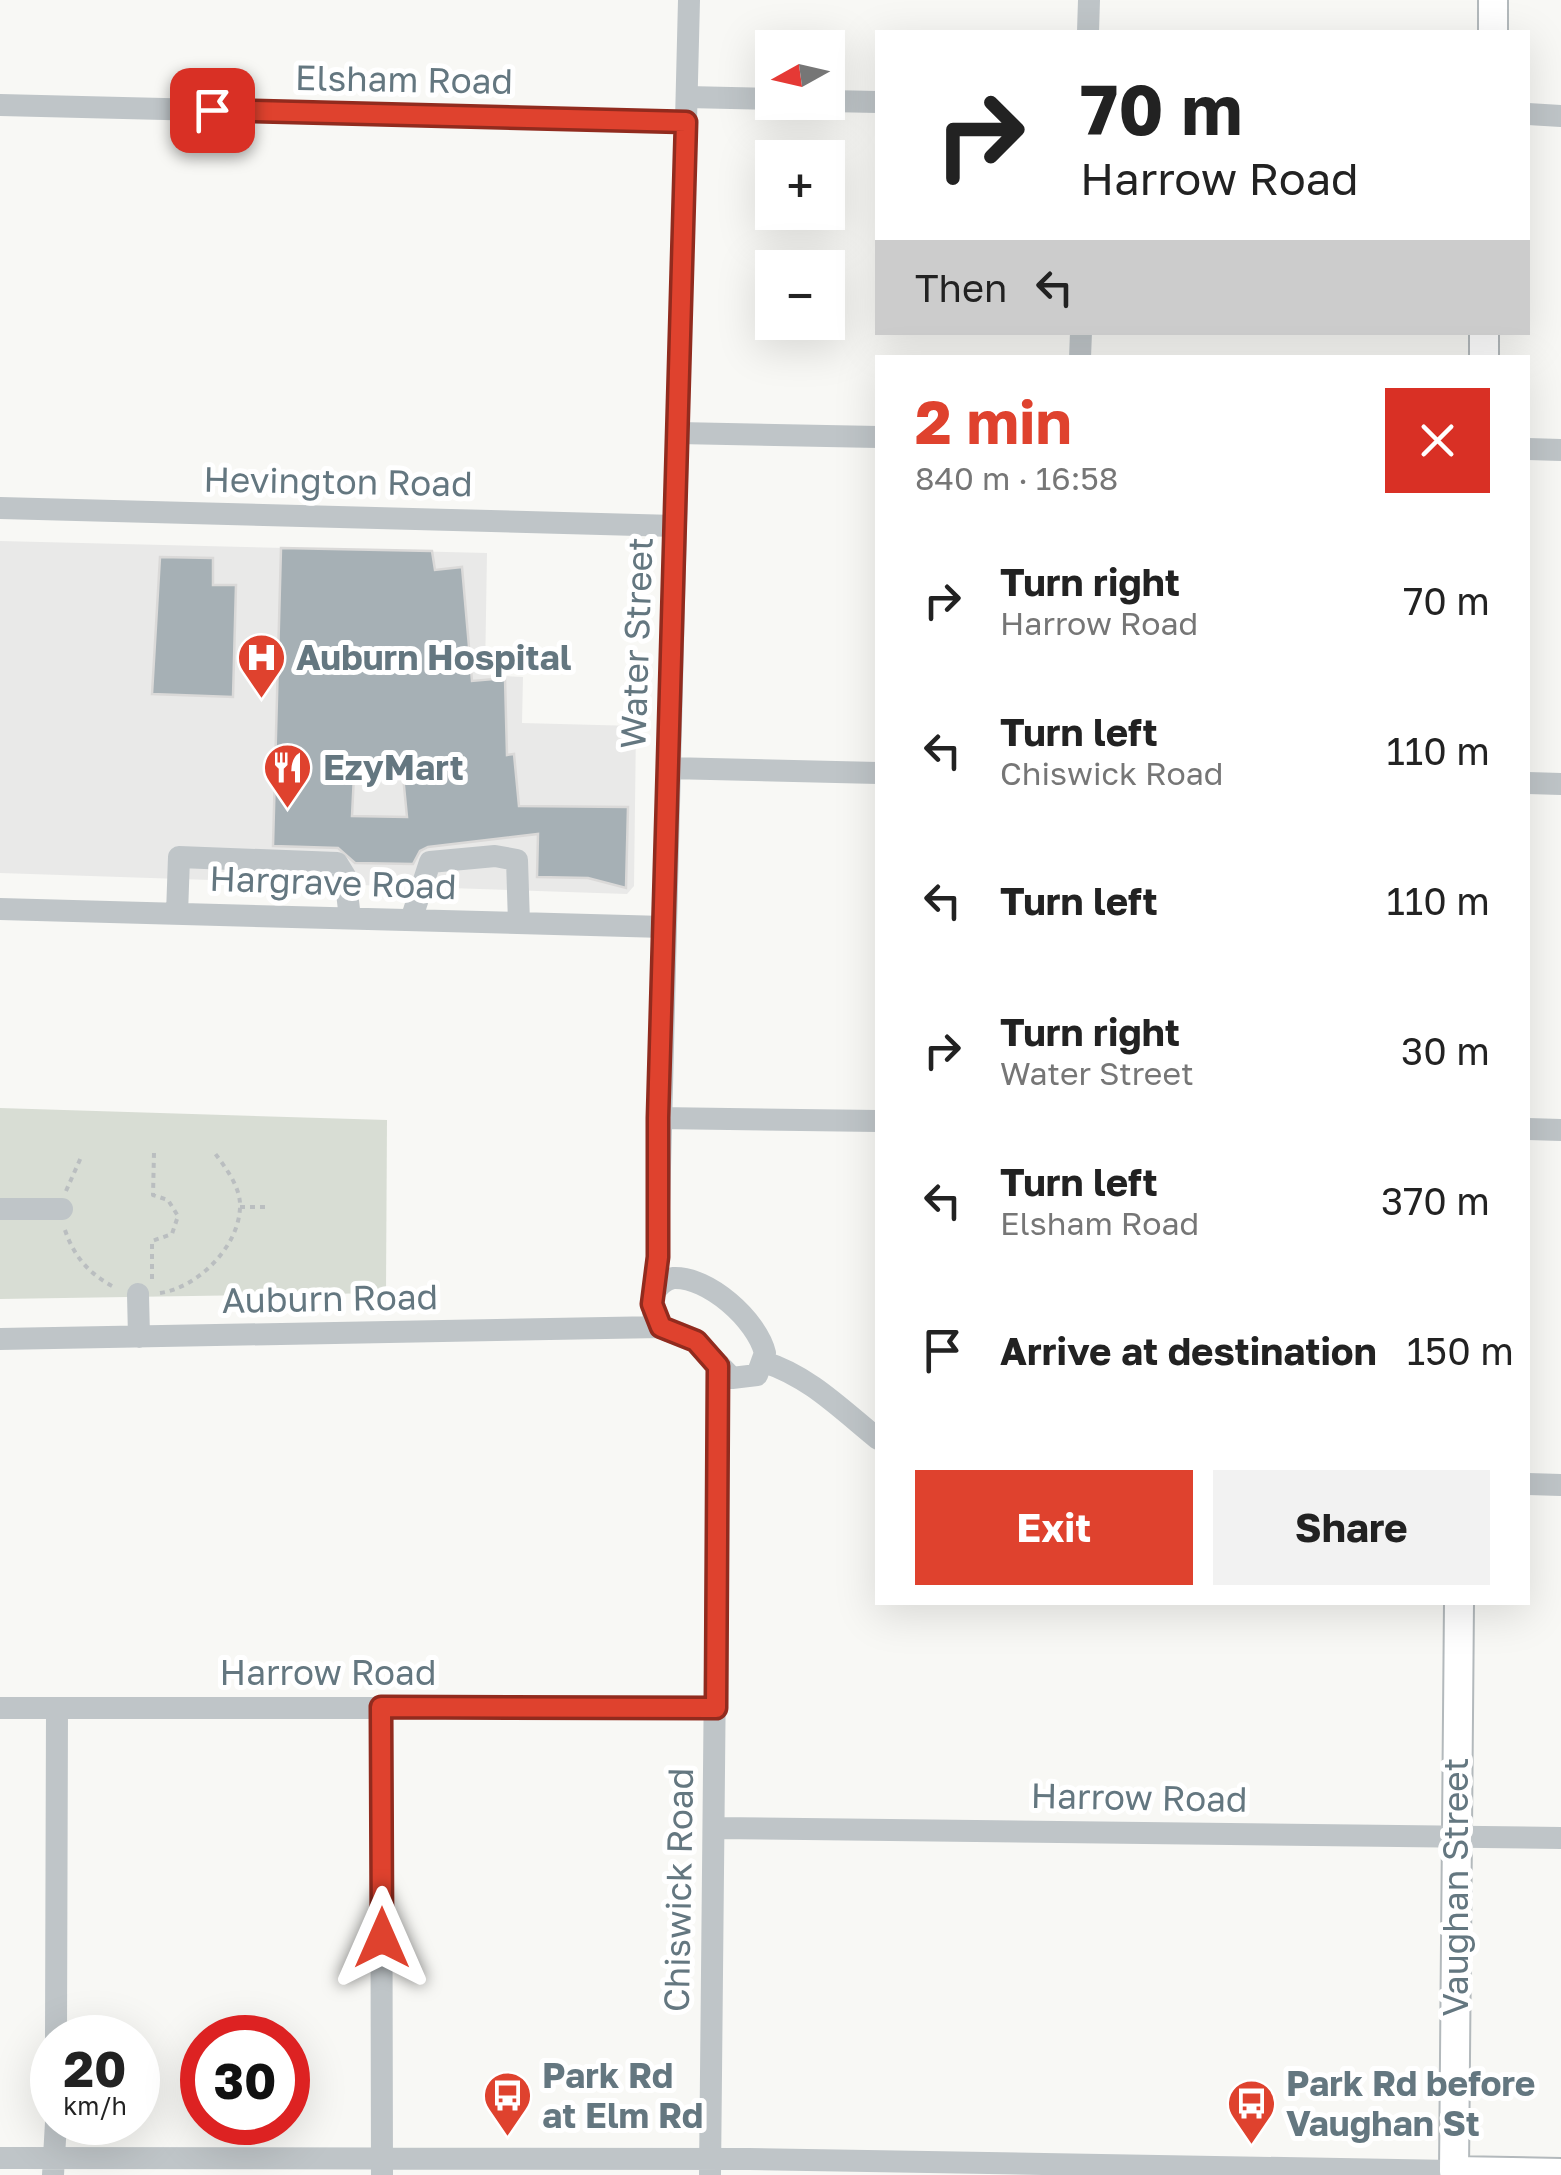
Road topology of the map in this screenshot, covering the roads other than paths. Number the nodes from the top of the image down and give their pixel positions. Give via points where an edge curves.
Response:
1 (689, 0) edge
2 (1089, 0) edge
3 (1494, 0) edge
4 (1088, 30) edge
5 (1492, 30) edge
6 (687, 98) junction
7 (755, 99) edge
8 (845, 101) edge
9 (875, 102) edge
10 (0, 104) edge
11 (1530, 114) edge
12 (1561, 116) edge
13 (686, 122) junction
14 (678, 433) junction
15 (875, 437) edge
16 (1530, 449) edge
17 (1561, 450) edge
18 (0, 508) edge
19 (675, 526) junction
20 (668, 768) junction
21 (875, 773) edge
22 (1530, 783) edge
23 (1561, 784) edge
24 (0, 909) edge
25 (177, 914) junction
26 (350, 918) junction
27 (411, 920) junction
28 (519, 922) junction
29 (664, 927) junction
30 (658, 1118) junction
31 (875, 1121) edge
32 (1530, 1129) edge
33 (1561, 1130) edge
34 (0, 1209) edge
35 (62, 1209) road end
36 (657, 1288) junction
37 (138, 1294) road end
38 (661, 1327) junction
39 (0, 1338) edge
40 (138, 1338) junction
41 (764, 1362) junction
42 (718, 1366) junction
43 (875, 1436) edge
44 (1530, 1484) edge
45 (1561, 1484) edge
46 (1459, 1605) edge
47 (381, 1707) junction
48 (0, 1708) edge
49 (57, 1708) junction
50 (716, 1708) junction
51 (715, 1828) junction
52 (1455, 1837) junction
53 (1561, 1838) edge
54 (56, 2015) edge
55 (0, 2158) edge
56 (54, 2167) edge
57 (382, 2167) edge
58 (710, 2167) edge
59 (1454, 2171) junction
60 (1561, 2172) edge

1 - 6 street, Water Street
2 - 4 street
3 - 5 main road
6 - 7 street
6 - 13 street, Water Street
8 - 9 street
10 - 13 street, Elsham Road
11 - 12 street
13 - 14 street, Water Street
14 - 15 street
14 - 19 street, Water Street
16 - 17 street
18 - 19 street, Hevington Road
19 - 20 street, Water Street
20 - 21 street
20 - 29 street, Water Street
22 - 23 street
24 - 25 street, Hargrave Road
25 - 26 street, Hargrave Road
25 - 26 street via 179,857 337,864
26 - 27 street, Hargrave Road
27 - 28 street, Hargrave Road
27 - 28 street via 430,862 495,856 517,860
28 - 29 street, Hargrave Road
29 - 30 street, Water Street
30 - 31 street
30 - 36 street, Water Street
32 - 33 street
34 - 35 street
36 - 38 street, Water Street via 652,1312
36 - 41 street via 673,1278 704,1285 753,1328
37 - 40 street
38 - 40 street, Auburn Road
38 - 42 street via 696,1341
39 - 40 street, Auburn Road
41 - 42 street via 756,1375 741,1380
41 - 43 street via 789,1370
42 - 50 street, Chiswick Road
44 - 45 street
46 - 52 main road, Vaughan Street
47 - 49 street, Harrow Road
47 - 50 street, Harrow Road
47 - 57 street
48 - 49 street, Harrow Road
49 - 54 street
50 - 51 street, Chiswick Road
51 - 52 street, Harrow Road
51 - 58 street, Chiswick Road
52 - 53 street, Harrow Road
52 - 59 main road, Vaughan Street
55 - 56 street
56 - 57 street
57 - 58 street
58 - 59 street
59 - 60 main road

